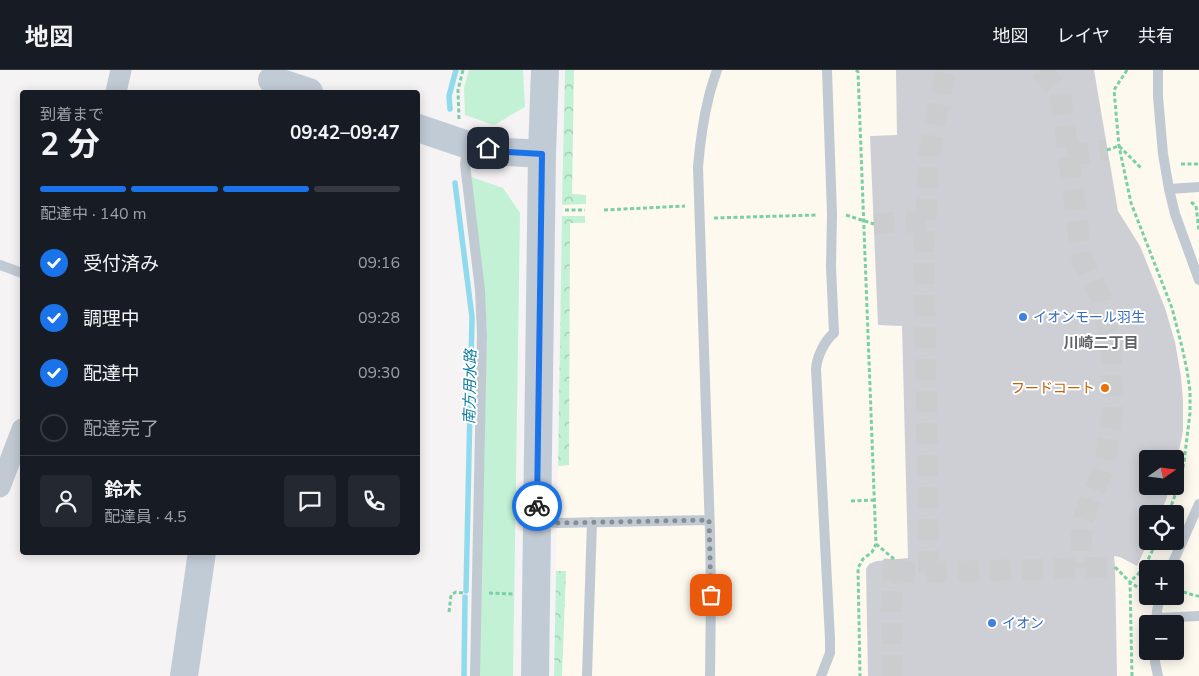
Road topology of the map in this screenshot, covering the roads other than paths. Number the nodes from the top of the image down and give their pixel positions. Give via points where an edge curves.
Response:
1 (122, 70) edge
2 (545, 70) edge
3 (717, 70) edge
4 (827, 70) edge
5 (1158, 70) edge
6 (272, 81) edge
7 (117, 90) edge
8 (302, 90) edge
9 (420, 128) edge
10 (463, 134) junction
11 (542, 154) junction
12 (1199, 187) edge
13 (1169, 189) junction
14 (0, 265) edge
15 (20, 272) edge
16 (1199, 280) edge
17 (20, 434) edge
18 (0, 487) edge
19 (1199, 504) edge
20 (709, 520) junction
21 (537, 521) junction
22 (592, 522) junction
23 (202, 555) edge
24 (1174, 560) edge
25 (1199, 616) edge
26 (1184, 618) edge
27 (1155, 660) edge
28 (184, 676) edge
29 (475, 676) edge
30 (535, 676) edge
31 (587, 676) edge
32 (710, 676) edge
33 (821, 676) edge
34 (1158, 676) edge

1 - 7 street
2 - 11 street
3 - 20 lane via 709,95 698,167
4 - 33 lane via 834,333 819,356 816,370 830,639 830,653
5 - 13 lane via 1163,154
6 - 8 street
9 - 10 street
10 - 11 street via 507,152
10 - 29 lane via 482,335
11 - 21 street
12 - 13 lane
13 - 16 lane
14 - 15 lane
17 - 18 street
19 - 24 lane
20 - 22 lane
20 - 32 lane
21 - 22 lane
21 - 30 street
22 - 31 lane
23 - 28 street
25 - 26 lane
27 - 34 lane

